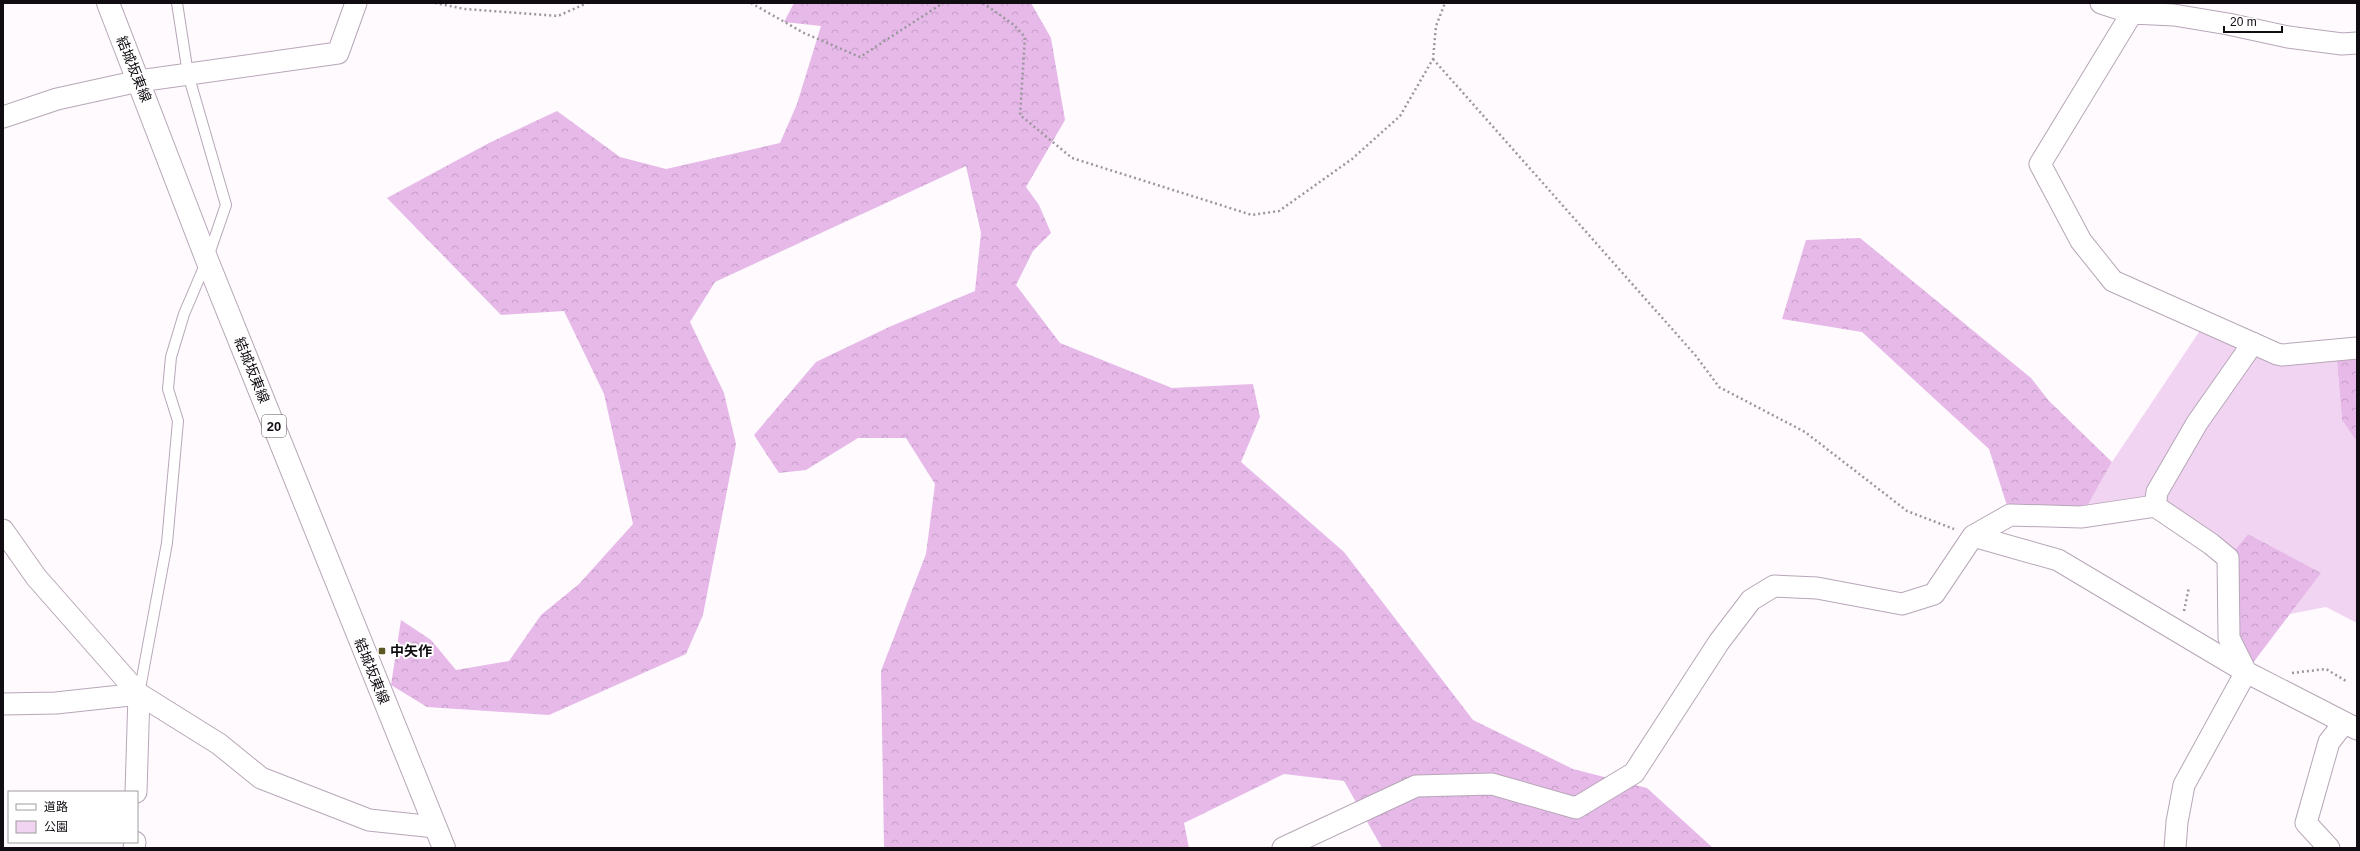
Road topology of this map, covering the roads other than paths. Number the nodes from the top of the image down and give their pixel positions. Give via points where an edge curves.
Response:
1 (108, 3) edge
2 (177, 3) edge
3 (356, 3) edge
4 (2101, 3) edge
5 (2132, 13) junction
6 (2357, 43) edge
7 (188, 74) junction
8 (139, 81) junction
9 (3, 117) edge
10 (207, 260) junction
11 (2253, 343) junction
12 (2357, 348) edge
13 (2155, 506) junction
14 (3, 530) edge
15 (1973, 536) junction
16 (2246, 672) junction
17 (139, 694) junction
18 (3, 704) edge
19 (2350, 726) edge
20 (136, 791) edge
21 (435, 827) junction
22 (444, 848) edge
23 (1283, 848) edge
24 (2175, 848) edge
25 (2329, 848) edge

1 - 8 main road, 結城坂東線 / 20
2 - 7 lane
3 - 7 street via 338,53
4 - 5 street
5 - 6 street via 2174,15 2288,38 2342,44
5 - 11 street via 2040,164 2081,241 2113,281
7 - 8 street
7 - 10 lane via 226,205
8 - 9 street via 57,99
8 - 10 main road, 結城坂東線 / 20
10 - 17 lane via 184,314 171,357 168,389 178,421 167,543
10 - 21 main road, 結城坂東線 / 20
11 - 12 street via 2282,356
11 - 13 street via 2197,423 2157,492
13 - 15 street via 2081,517 2010,515
13 - 16 street via 2228,558 2229,638
14 - 17 street via 36,577
15 - 16 street via 2058,560
15 - 23 street via 1934,594 1902,604 1817,588 1774,586 1751,600 1719,642 1634,773 1576,808 1492,784 1416,786
16 - 19 street
16 - 24 street via 2184,785
17 - 18 street via 56,703
17 - 20 street
17 - 21 street via 219,744 261,778 369,820
19 - 25 street via 2329,742 2306,823
21 - 22 main road, 結城坂東線 / 20

